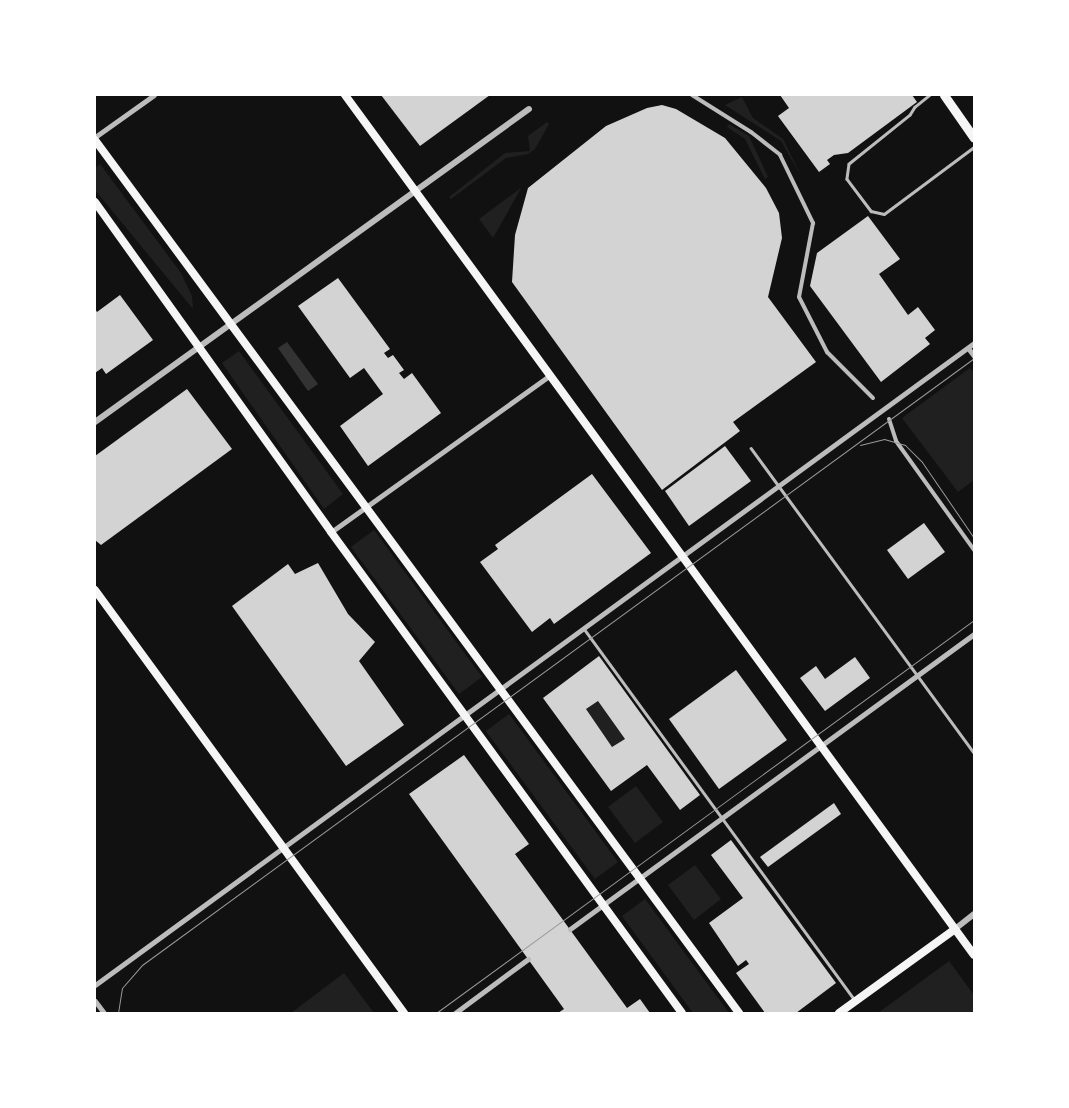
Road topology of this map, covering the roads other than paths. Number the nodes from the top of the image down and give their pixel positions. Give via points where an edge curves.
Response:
1 (154, 95) edge
2 (345, 95) edge
3 (692, 95) edge
4 (930, 95) edge
5 (944, 95) edge
6 (529, 108) dead end
7 (95, 138) edge
8 (974, 138) edge
9 (974, 147) edge
10 (414, 192) junction
11 (95, 202) edge
12 (230, 324) junction
13 (974, 343) edge
14 (199, 346) junction
15 (968, 348) junction
16 (974, 356) edge
17 (549, 376) junction
18 (873, 398) dead end
19 (888, 419) dead end
20 (95, 422) edge
21 (750, 448) dead end
22 (779, 487) junction
23 (366, 507) junction
24 (331, 532) junction
25 (974, 550) edge
26 (682, 558) junction
27 (95, 590) edge
28 (585, 630) junction
29 (974, 634) edge
30 (917, 675) junction
31 (502, 691) junction
32 (465, 717) junction
33 (821, 746) junction
34 (974, 752) edge
35 (722, 818) junction
36 (283, 847) junction
37 (639, 878) junction
38 (603, 905) junction
39 (974, 914) edge
40 (570, 929) dead end
41 (954, 929) junction
42 (974, 955) edge
43 (528, 959) dead end
44 (95, 985) edge
45 (95, 1001) edge
46 (856, 1001) junction
47 (104, 1013) edge
48 (404, 1013) edge
49 (455, 1013) edge
50 (682, 1013) edge
51 (739, 1013) edge
52 (839, 1013) edge

1 - 7 street
2 - 10 main road
3 - 18 street via 753,133 780,155 813,223 799,297 827,352
4 - 9 lane via 915,107 910,116 848,164 847,179 871,211 884,214
5 - 8 main road
6 - 10 street
7 - 12 main road
10 - 12 street
10 - 17 main road
11 - 14 main road
12 - 14 street
12 - 23 main road
13 - 15 street
14 - 20 street
14 - 24 main road
15 - 16 street
15 - 22 street
17 - 23 street
17 - 26 main road
19 - 25 street via 896,441
21 - 22 lane
22 - 26 street
22 - 30 lane
23 - 24 street
23 - 31 main road
24 - 32 main road
26 - 28 street
26 - 33 main road
27 - 36 main road
28 - 31 street
28 - 35 lane
29 - 30 street
30 - 33 street
30 - 34 lane
31 - 32 street
31 - 37 main road
32 - 36 street
32 - 38 main road
33 - 35 street
33 - 41 main road
35 - 37 street
35 - 46 lane
36 - 44 street
36 - 48 main road
37 - 38 street
37 - 51 main road
38 - 40 street
38 - 50 main road
39 - 41 street
41 - 42 main road
41 - 46 main road
43 - 49 street
45 - 47 street
46 - 52 main road

